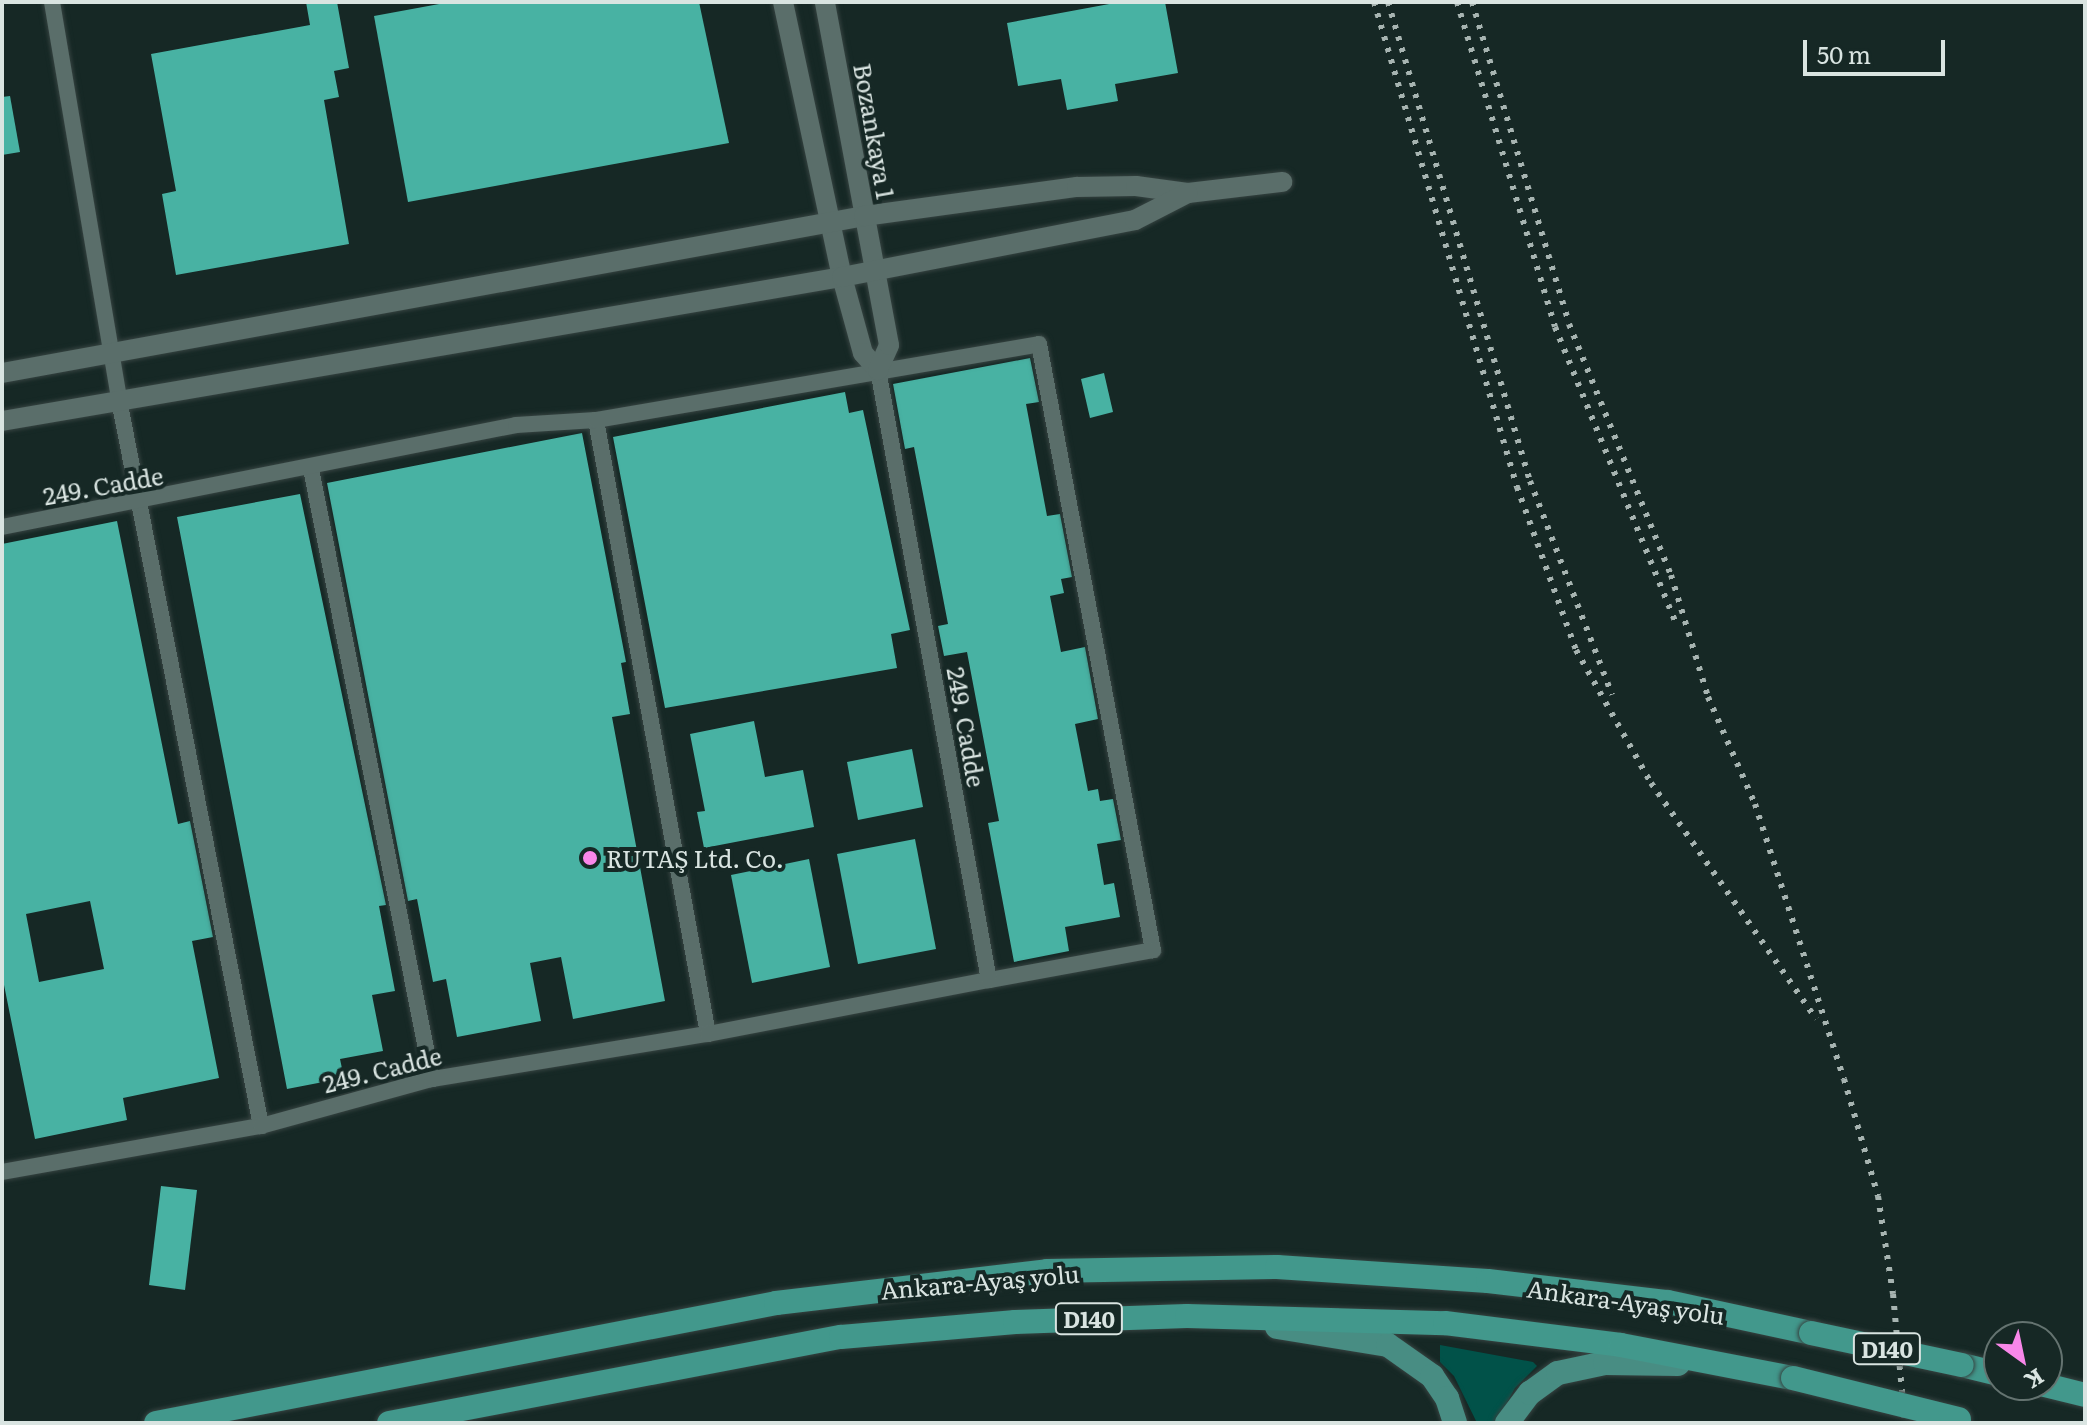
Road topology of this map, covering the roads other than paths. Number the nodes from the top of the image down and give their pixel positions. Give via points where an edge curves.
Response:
1 (52, 2) edge
2 (783, 2) edge
3 (825, 2) edge
4 (1282, 182) dead end
5 (1188, 193) junction
6 (864, 216) junction
7 (830, 221) junction
8 (875, 269) junction
9 (842, 277) junction
10 (113, 353) junction
11 (878, 370) junction
12 (2, 373) edge
13 (119, 400) junction
14 (596, 420) junction
15 (2, 421) edge
16 (311, 469) junction
17 (140, 504) junction
18 (2, 527) edge
19 (989, 980) junction
20 (708, 1034) junction
21 (432, 1079) junction
22 (261, 1126) junction
23 (2, 1172) edge
24 (1187, 1316) junction
25 (1728, 1367) junction
26 (1983, 1370) edge
27 (2063, 1390) edge
28 (2085, 1395) edge
29 (1966, 1421) edge
30 (156, 1423) edge
31 (389, 1423) edge
32 (1455, 1423) edge
33 (1507, 1423) edge

1 - 10 street
2 - 7 street
3 - 6 street, Bozankaya 1
4 - 5 street
5 - 6 street via 1136,186 1077,187
5 - 8 street via 1135,220
6 - 7 street
6 - 8 street, Bozankaya 1
7 - 9 street
7 - 10 street
8 - 9 street
8 - 11 street, Bozankaya 1 via 889,345
9 - 11 street via 863,353
9 - 13 street
10 - 12 street
10 - 13 street
11 - 14 street, 249. Cadde
11 - 19 street, 249. Cadde
11 - 19 street via 1039,344 1153,950
13 - 15 street
13 - 17 street
14 - 16 street, 249. Cadde via 516,425
14 - 20 street
16 - 17 street, 249. Cadde
16 - 21 street
17 - 18 street, 249. Cadde
17 - 22 street
19 - 20 street, 249. Cadde
20 - 21 street, 249. Cadde
21 - 22 street, 249. Cadde
22 - 23 street, 249. Cadde
24 - 25 highway, Ankara-Ayaş yolu / D140 via 1445,1323 1621,1345
24 - 31 highway, Ankara-Ayaş yolu / D140 via 1015,1322 841,1337
24 - 32 main road via 1388,1345 1432,1376
25 - 29 highway, Ankara-Ayaş yolu / D140, bridge
25 - 33 main road via 1581,1365 1558,1373 1530,1393
26 - 30 highway, Ankara-Ayaş yolu / D140, bridge via 1668,1302 1488,1281 1277,1267 1047,1271 776,1303
27 - 28 highway

